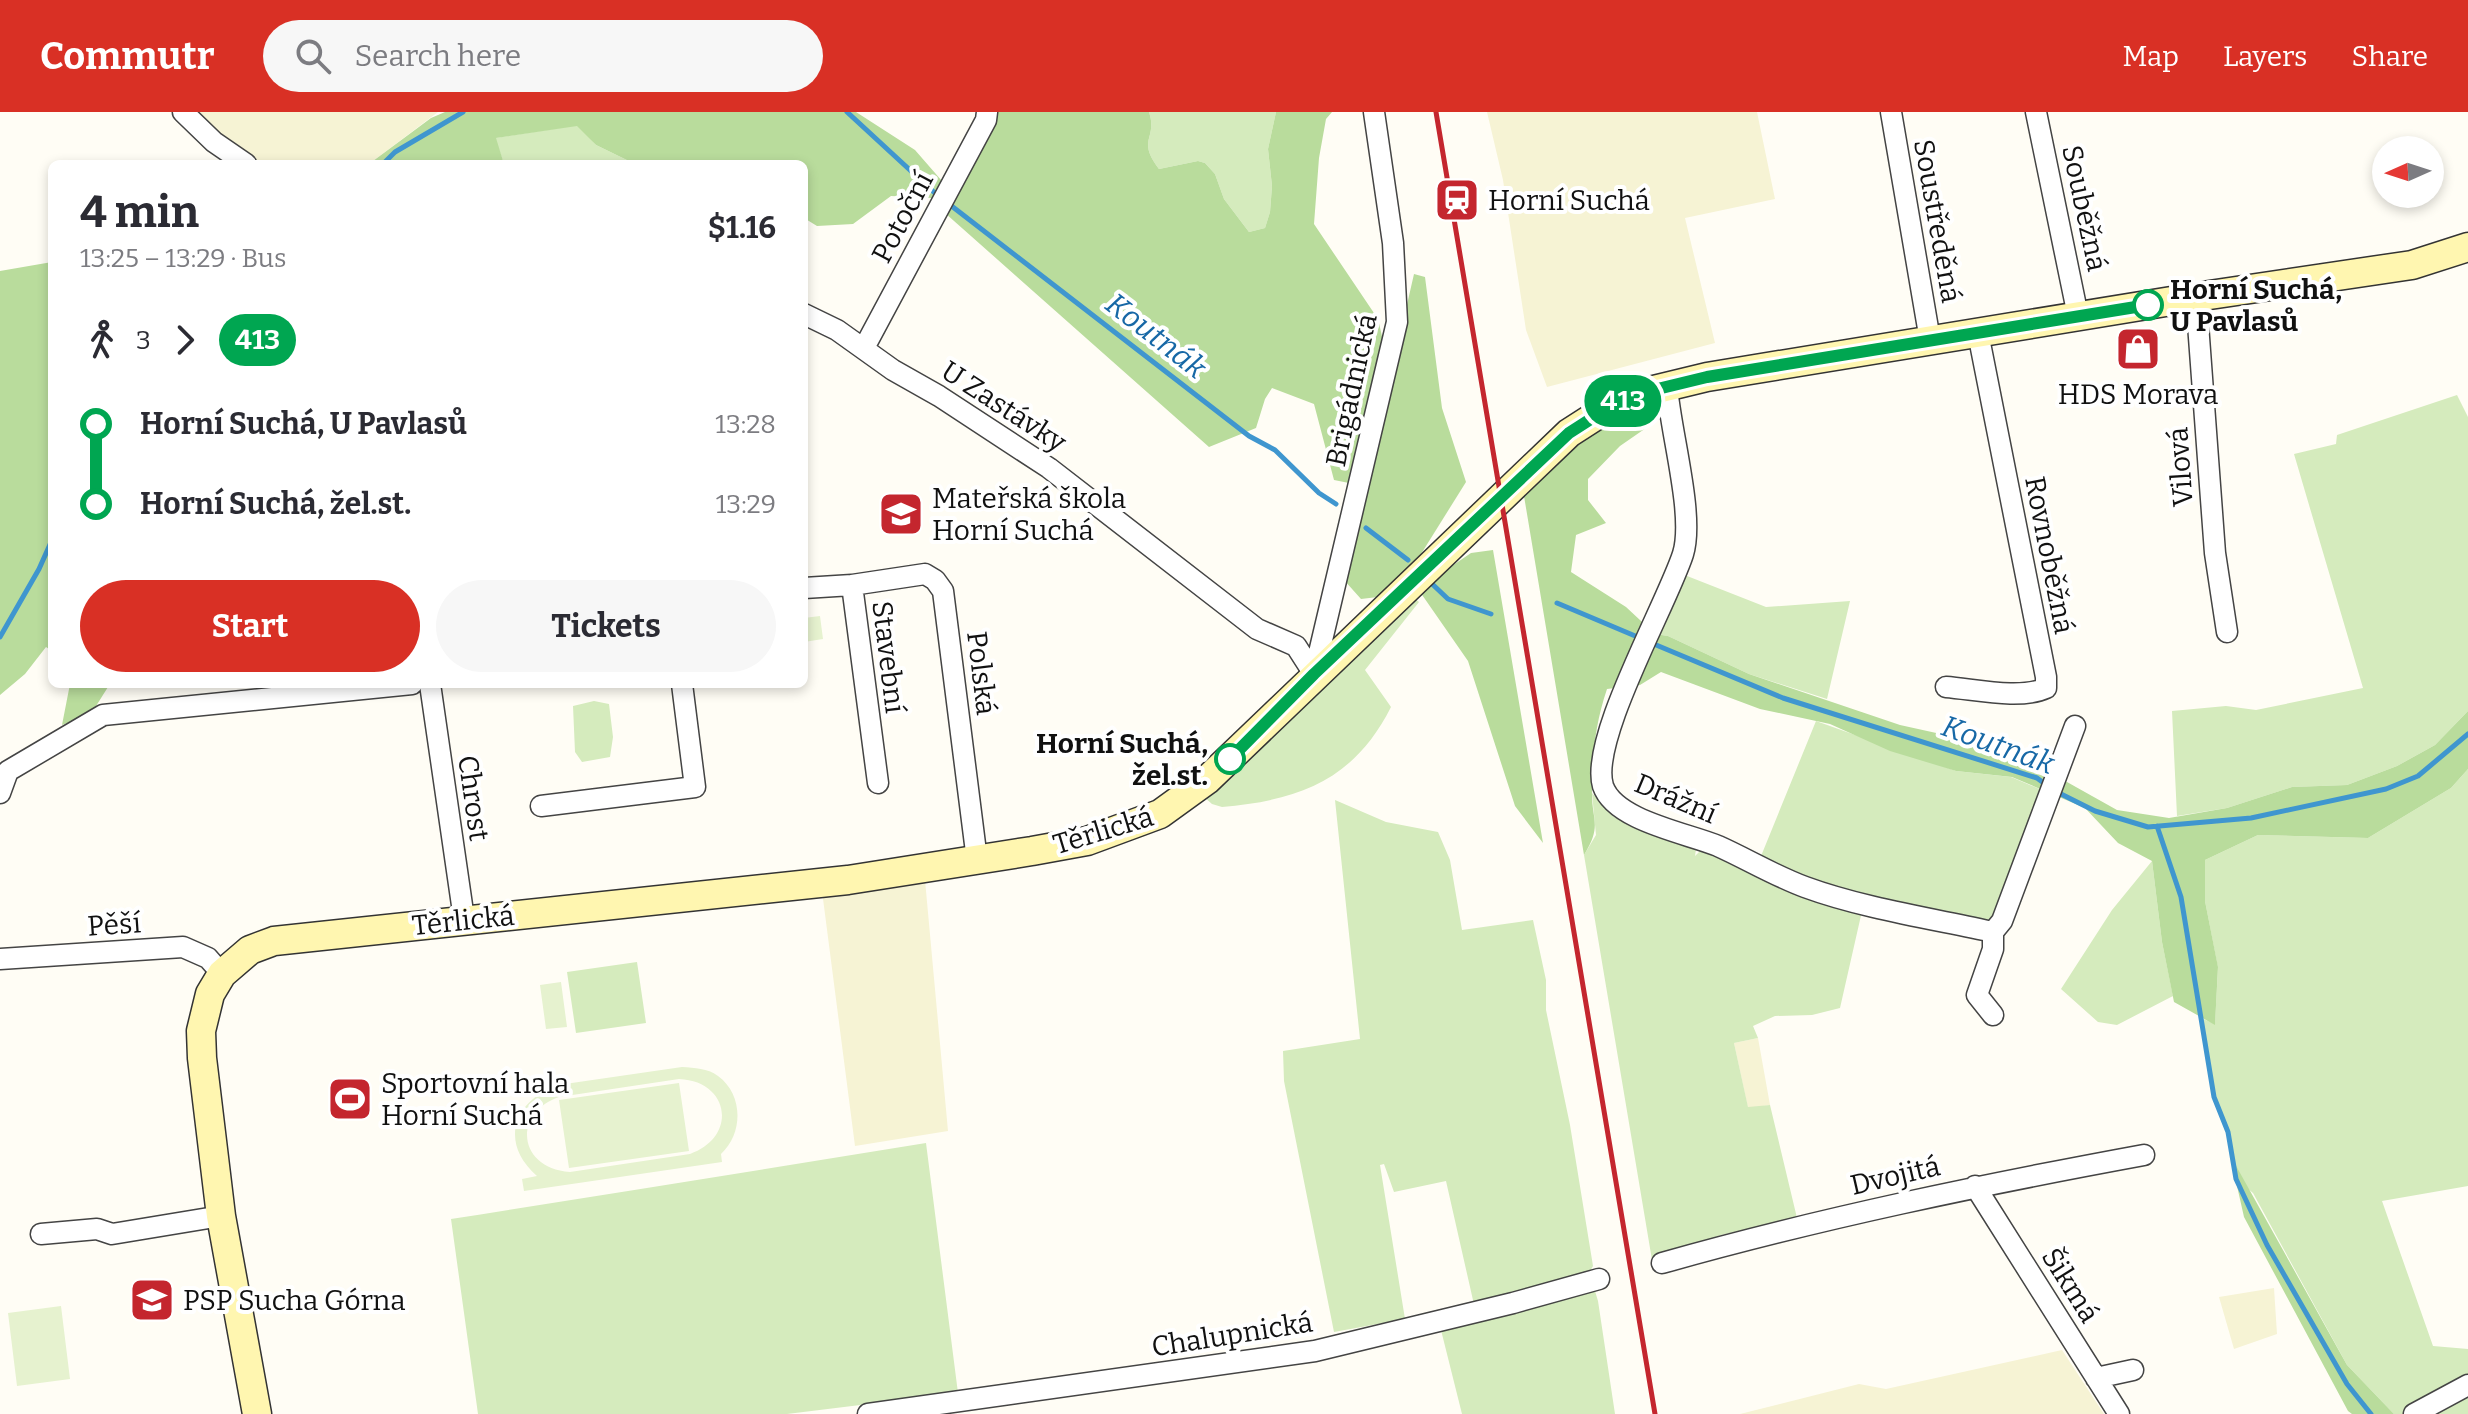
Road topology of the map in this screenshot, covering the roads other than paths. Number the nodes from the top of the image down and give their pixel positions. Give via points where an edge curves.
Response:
1 (183, 112) edge
2 (987, 112) edge
3 (1374, 112) edge
4 (1891, 112) edge
5 (2036, 112) edge
6 (240, 160) edge
7 (2468, 247) edge
8 (2196, 297) junction
9 (808, 316) edge
10 (2078, 316) junction
11 (1978, 333) junction
12 (1930, 340) junction
13 (864, 348) junction
14 (1667, 386) junction
15 (852, 585) junction
16 (808, 588) edge
17 (2227, 632) dead end
18 (1314, 674) junction
19 (1946, 687) dead end
20 (372, 688) edge
21 (431, 688) edge
22 (683, 688) edge
23 (2075, 726) dead end
24 (878, 783) dead end
25 (0, 793) edge
26 (541, 806) dead end
27 (977, 860) junction
28 (464, 919) junction
29 (1993, 932) junction
30 (0, 959) edge
31 (222, 974) junction
32 (1993, 1015) dead end
33 (2144, 1155) dead end
34 (1975, 1186) junction
35 (221, 1216) junction
36 (41, 1234) dead end
37 (1662, 1263) dead end
38 (1599, 1279) dead end
39 (2133, 1370) dead end
40 (2096, 1378) junction
41 (2468, 1385) edge
42 (257, 1414) edge
43 (868, 1414) edge
44 (2119, 1414) edge
45 (2414, 1414) edge

1 - 6 street
2 - 13 street, Potoční
3 - 18 street, Brigádnická via 1393,243 1397,322
4 - 12 street, Soustředěná
5 - 10 street, Souběžná
7 - 8 main road, Těrlická via 2412,265
8 - 10 main road, Těrlická
8 - 17 street, Vilová via 2215,553
9 - 13 street, U Zastávky
10 - 11 main road, Těrlická
11 - 12 main road, Těrlická
11 - 19 street, Rovnoběžná via 2046,688 2006,693
12 - 14 main road, Těrlická
13 - 18 street, U Zastávky via 1049,468 1257,629 1296,646
14 - 18 main road, Těrlická via 1618,403 1569,433
14 - 29 street, Drážní via 1687,520 1684,551 1624,688 1603,758 1602,784 1611,800 1806,888
15 - 16 street, Stavební
15 - 24 street, Stavební
15 - 27 street, Polská via 925,574 943,591
18 - 27 main road, Těrlická via 1227,762 1160,814 1087,841
20 - 25 street via 103,715 8,771
21 - 28 street, Chrost
22 - 26 street via 695,787
23 - 29 street via 2002,921
27 - 28 main road, Těrlická via 848,880
28 - 31 main road, Těrlická via 274,941 250,950
29 - 32 street via 1993,949 1977,995
30 - 31 street, Pěší via 183,947 208,958
31 - 35 main road, Těrlická via 210,994 201,1031
33 - 34 street, Dvojitá
34 - 37 street, Dvojitá via 1767,1233
34 - 40 street, Šikmá
35 - 36 street via 112,1234 97,1229
35 - 42 main road, Těrlická
38 - 43 street, Chalupnická via 1315,1351
39 - 40 street
40 - 44 street, Šikmá
41 - 45 street

